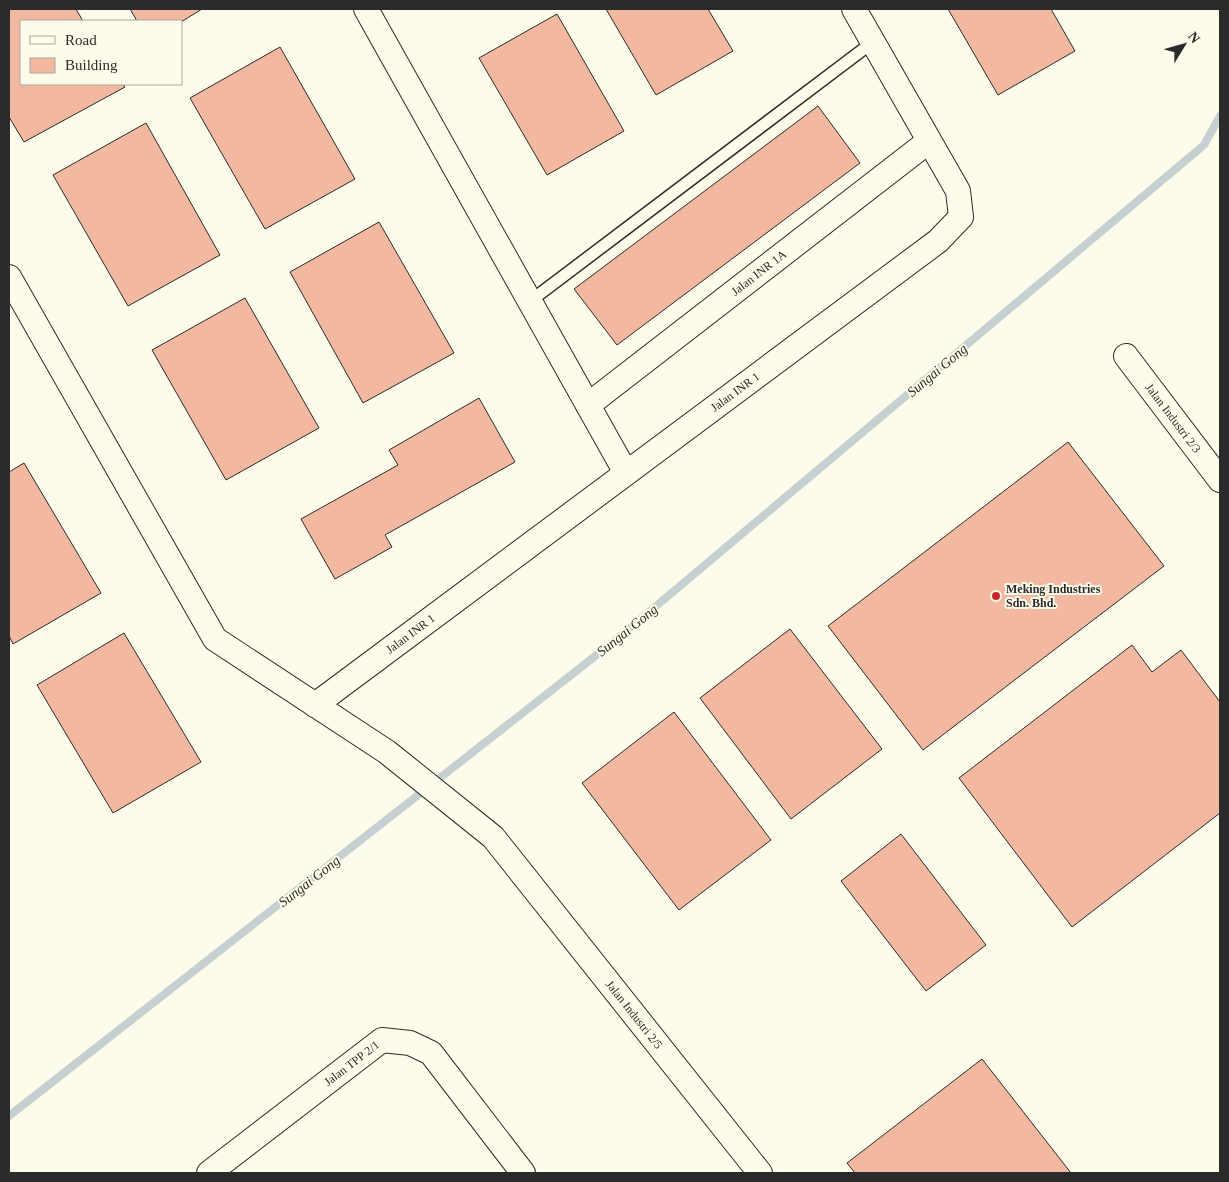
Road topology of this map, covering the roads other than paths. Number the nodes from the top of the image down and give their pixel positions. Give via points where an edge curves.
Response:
1 (366, 9) edge
2 (854, 9) edge
3 (873, 42) junction
4 (929, 141) junction
5 (9, 277) edge
6 (529, 302) junction
7 (1126, 356) dead end
8 (588, 404) junction
9 (626, 473) junction
10 (1220, 480) edge
11 (315, 705) junction
12 (234, 1166) edge
13 (209, 1173) edge
14 (523, 1173) edge
15 (760, 1173) edge

1 - 6 street
2 - 3 street, Jalan INR 1
3 - 4 street, Jalan INR 1
3 - 6 lane
4 - 8 street, Jalan INR 1A
4 - 9 street, Jalan INR 1 via 958,192 961,217 938,241
5 - 11 street, Jalan Industri 2/5 via 215,639
6 - 8 street
7 - 10 street, Jalan Industri 2/3
8 - 9 street
9 - 11 street, Jalan INR 1
11 - 15 street, Jalan Industri 2/5 via 387,752 474,820 509,855
12 - 13 street, Jalan TPP 2/1
12 - 14 street, Jalan TPP 2/1 via 382,1040 410,1043 431,1053

